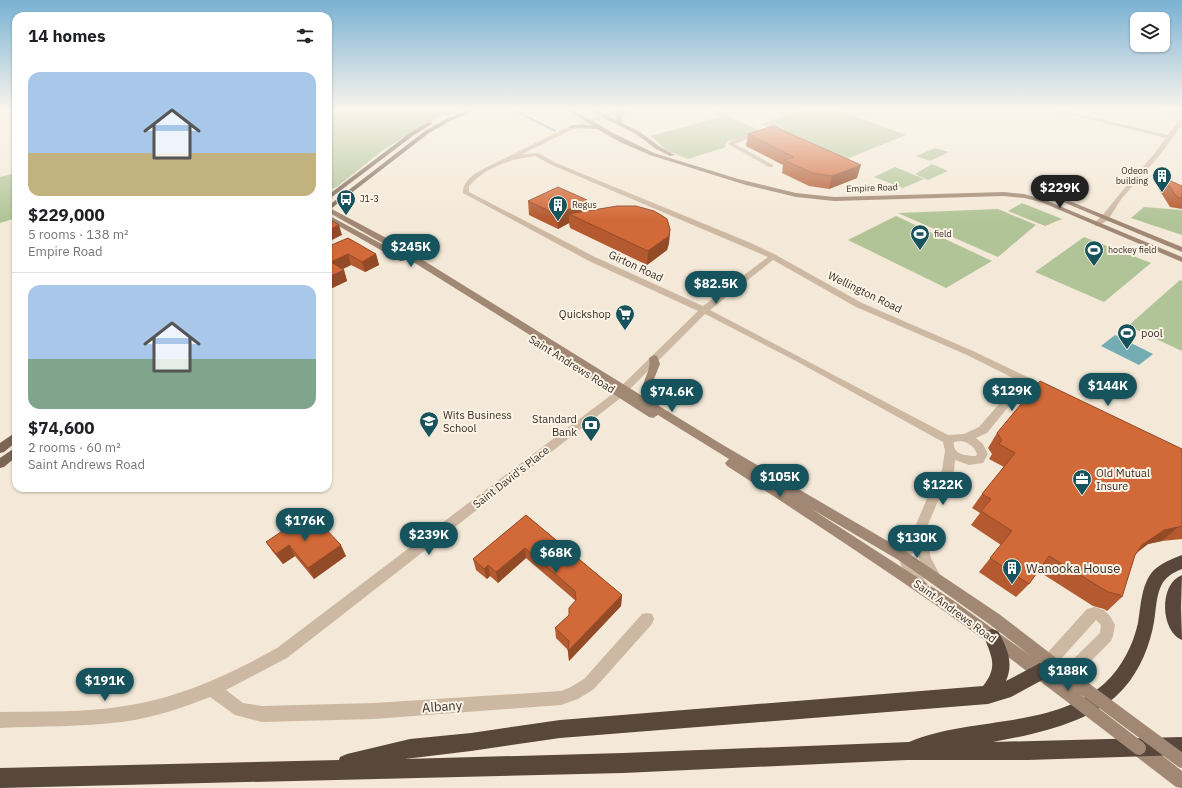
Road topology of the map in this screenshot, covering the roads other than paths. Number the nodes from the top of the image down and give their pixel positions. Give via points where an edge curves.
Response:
1 (397, 146) edge
2 (409, 146) edge
3 (533, 146) edge
4 (536, 146) edge
5 (634, 146) edge
6 (656, 146) edge
7 (734, 146) edge
8 (1163, 146) edge
9 (1168, 146) edge
10 (536, 154) junction
11 (1157, 155) junction
12 (502, 162) junction
13 (771, 166) dead end
14 (339, 190) junction
15 (332, 192) edge
16 (332, 195) edge
17 (332, 206) edge
18 (332, 211) edge
19 (1105, 218) junction
20 (332, 219) edge
21 (1098, 224) junction
22 (1182, 250) edge
23 (773, 257) junction
24 (1182, 260) edge
25 (704, 310) junction
26 (654, 358) junction
27 (1025, 380) junction
28 (622, 391) junction
29 (1061, 396) edge
30 (662, 412) junction
31 (982, 430) junction
32 (965, 438) junction
33 (12, 439) edge
34 (950, 446) junction
35 (979, 446) junction
36 (0, 448) edge
37 (12, 454) edge
38 (970, 461) junction
39 (0, 464) edge
40 (948, 471) junction
41 (919, 532) junction
42 (904, 557) junction
43 (1182, 562) edge
44 (936, 579) junction
45 (1182, 582) edge
46 (921, 586) junction
47 (647, 619) dead end
48 (1182, 632) edge
49 (992, 637) junction
50 (1045, 667) junction
51 (1062, 680) junction
52 (212, 689) junction
53 (1080, 694) junction
54 (988, 695) junction
55 (0, 720) edge
56 (1182, 746) edge
57 (907, 751) junction
58 (1182, 761) edge
59 (333, 768) junction
60 (0, 778) edge
61 (1182, 781) edge

1 - 14 main road
2 - 17 main road
3 - 12 street
4 - 10 street
5 - 21 main road, Empire Road via 663,158 796,196 834,199 1010,194 1043,202
6 - 19 main road, Empire Road via 674,156 802,192 831,194 1012,190 1052,197
7 - 13 street
8 - 11 street
9 - 11 street
10 - 12 street
10 - 23 street, Wellington Road
11 - 19 street
12 - 25 street, Girton Road via 472,178 465,190 468,195 592,259
14 - 15 main road
14 - 16 main road
18 - 28 main road, Saint Andrews Road via 395,247
19 - 21 street
19 - 22 main road, Empire Road
20 - 28 main road, Saint Andrews Road
21 - 24 main road, Empire Road
23 - 25 street, Saint David's Place
23 - 27 street, Wellington Road via 859,305
25 - 26 street, Saint David's Place
25 - 34 street, Girton Road via 799,359
26 - 28 street, Saint David's Place
26 - 30 main road via 656,362 647,386 647,394
27 - 29 street, Wellington Road
27 - 31 street
28 - 30 main road, Saint Andrews Road
28 - 46 main road, Saint Andrews Road
28 - 52 street, Saint David's Place via 282,653
30 - 42 main road, Saint Andrews Road
31 - 32 street
31 - 35 street
32 - 34 street via 955,437
32 - 35 street
33 - 36 main road
34 - 38 street, Girton Road via 959,458
34 - 40 street
35 - 38 street via 982,457
37 - 39 main road
38 - 40 street
40 - 41 street via 938,487
41 - 42 street
41 - 44 street via 925,559
42 - 44 main road, Saint Andrews Road
42 - 46 street
43 - 57 highway via 1167,569 1154,582 1140,643 1120,679 1103,696 1055,718 1026,726 928,743
44 - 50 main road, Saint Andrews Road via 994,619
45 - 48 highway via 1174,593 1172,606
46 - 49 main road, Saint Andrews Road
47 - 52 street, Albany via 589,684 561,698 374,711 262,714 240,710
49 - 50 main road, Saint Andrews Road
49 - 54 highway via 999,648 1002,670
50 - 51 main road, Saint Andrews Road
50 - 51 street via 1092,614 1101,616 1108,625 1106,636
50 - 54 highway via 1005,691
51 - 53 main road, Saint Andrews Road
52 - 55 street, Saint David's Place via 175,702 124,714
53 - 58 main road, Saint Andrews Road, bridge
53 - 61 main road, Saint Andrews Road, bridge
54 - 59 highway via 560,729 410,748
56 - 57 highway via 1028,751
57 - 59 highway via 623,763
59 - 60 highway

